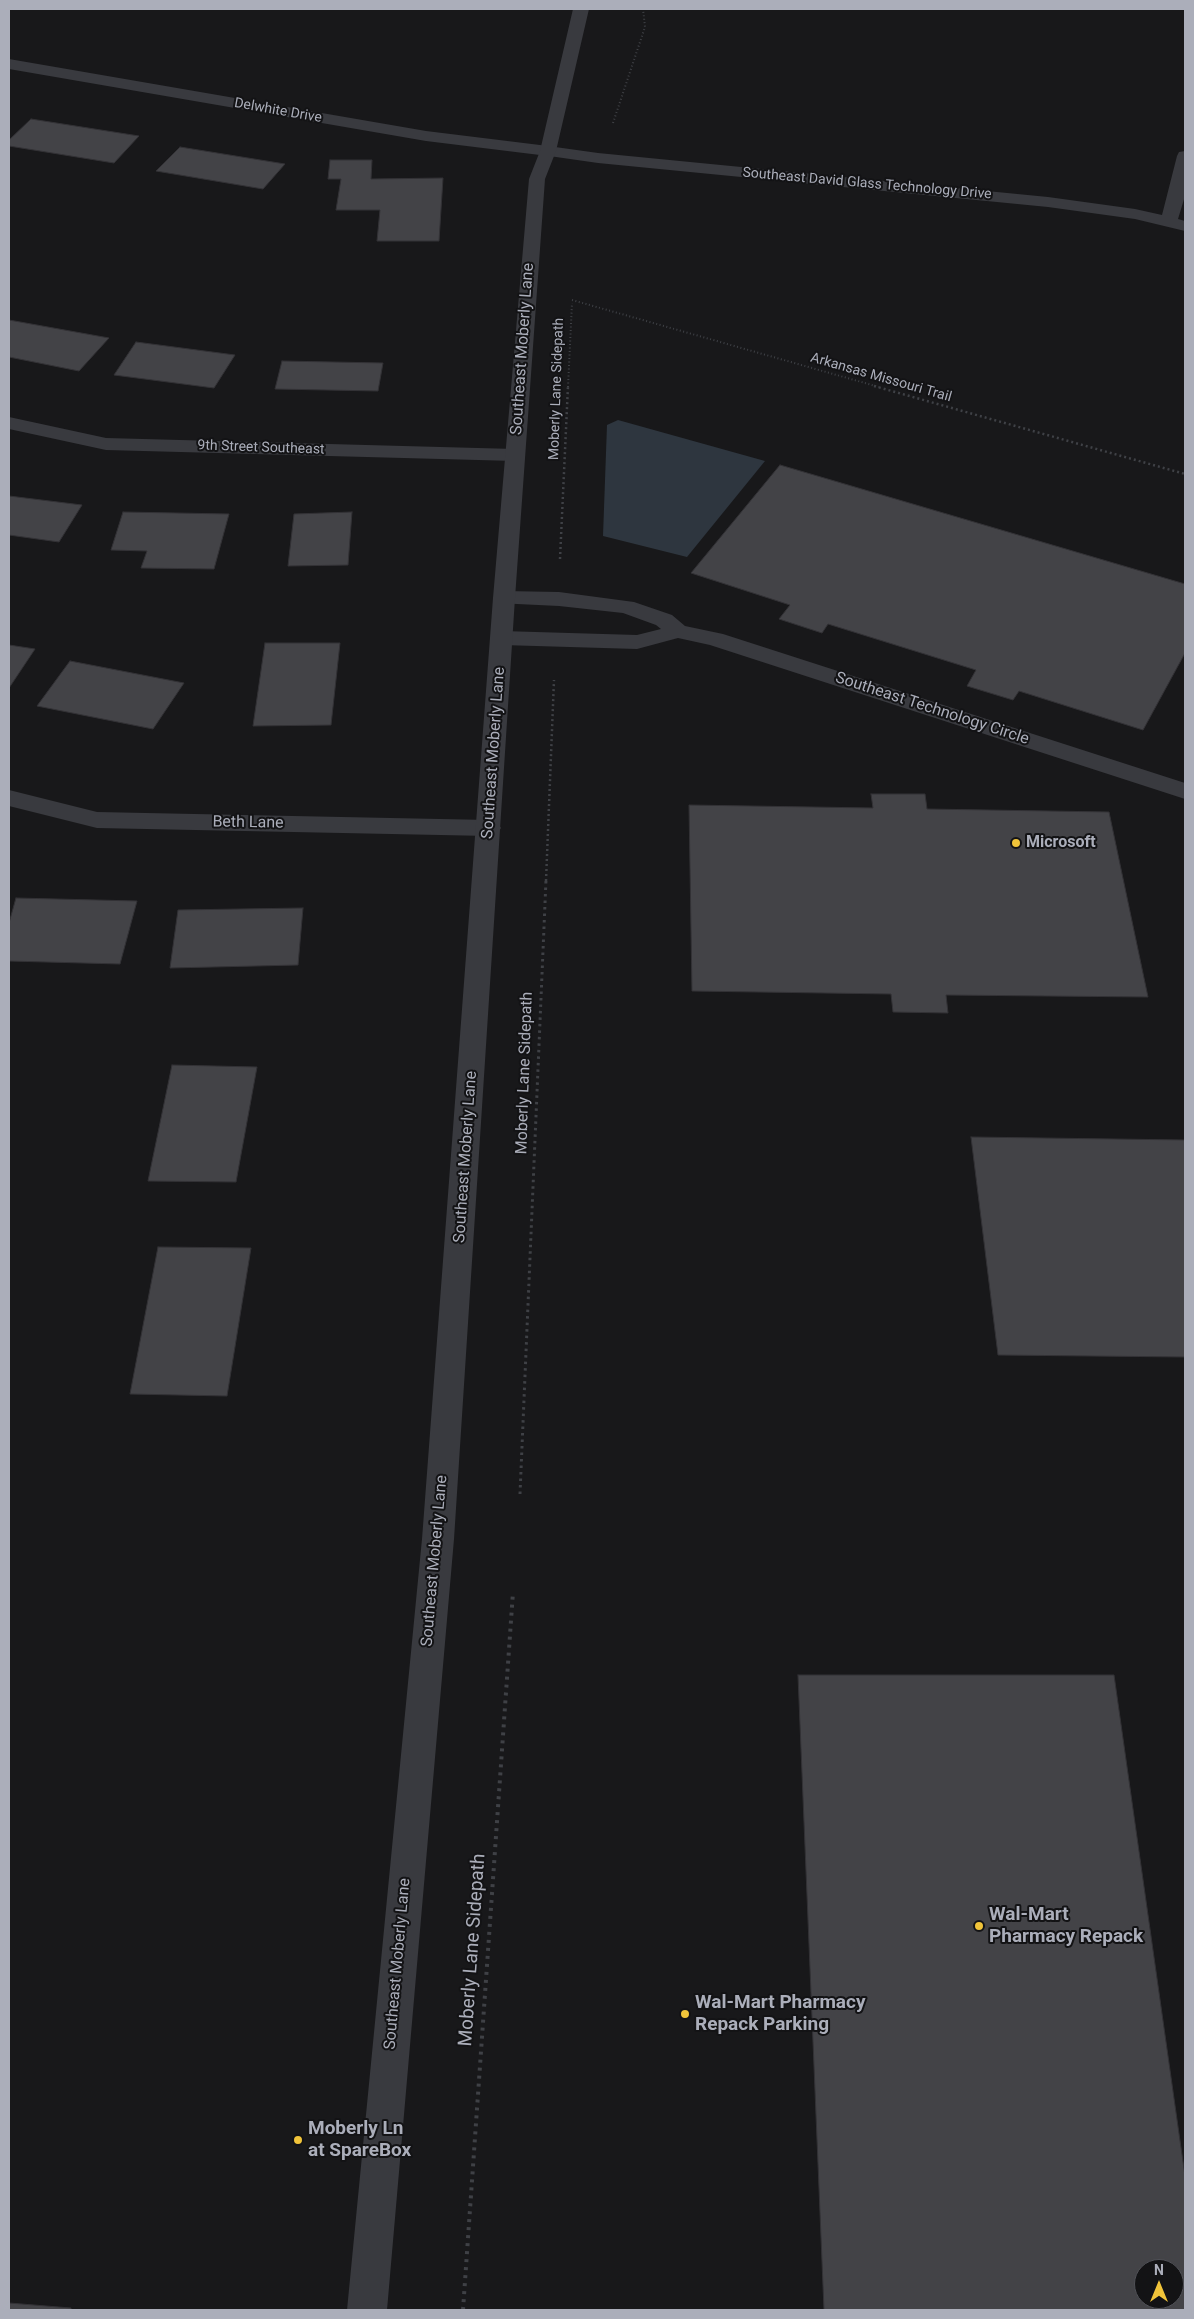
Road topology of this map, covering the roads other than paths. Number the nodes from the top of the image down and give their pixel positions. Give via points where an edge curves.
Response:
1 (581, 9) edge
2 (9, 64) edge
3 (548, 151) junction
4 (1185, 156) edge
5 (1169, 221) junction
6 (1185, 226) edge
7 (9, 423) edge
8 (515, 454) junction
9 (504, 598) junction
10 (678, 631) junction
11 (502, 638) junction
12 (1185, 791) edge
13 (9, 798) edge
14 (489, 828) junction
15 (367, 2310) edge

1 - 3 street, Southeast Moberly Lane
2 - 3 street, Delwhite Drive via 426,136
3 - 5 street, Southeast David Glass Technology Drive via 1006,197
3 - 8 street, Southeast Moberly Lane via 537,179
4 - 5 street
5 - 6 street, Southeast David Glass Technology Drive
7 - 8 street, 9th Street Southeast via 106,444
8 - 9 street, Southeast Moberly Lane
9 - 10 street, Southeast Technology Circle via 559,599 626,607 664,620
9 - 11 street, Southeast Moberly Lane
10 - 11 street, Southeast Technology Circle via 637,642
10 - 12 street, Southeast Technology Circle via 715,639
11 - 14 street, Southeast Moberly Lane
13 - 14 street, Beth Lane via 97,820
14 - 15 street, Southeast Moberly Lane via 438,1539

